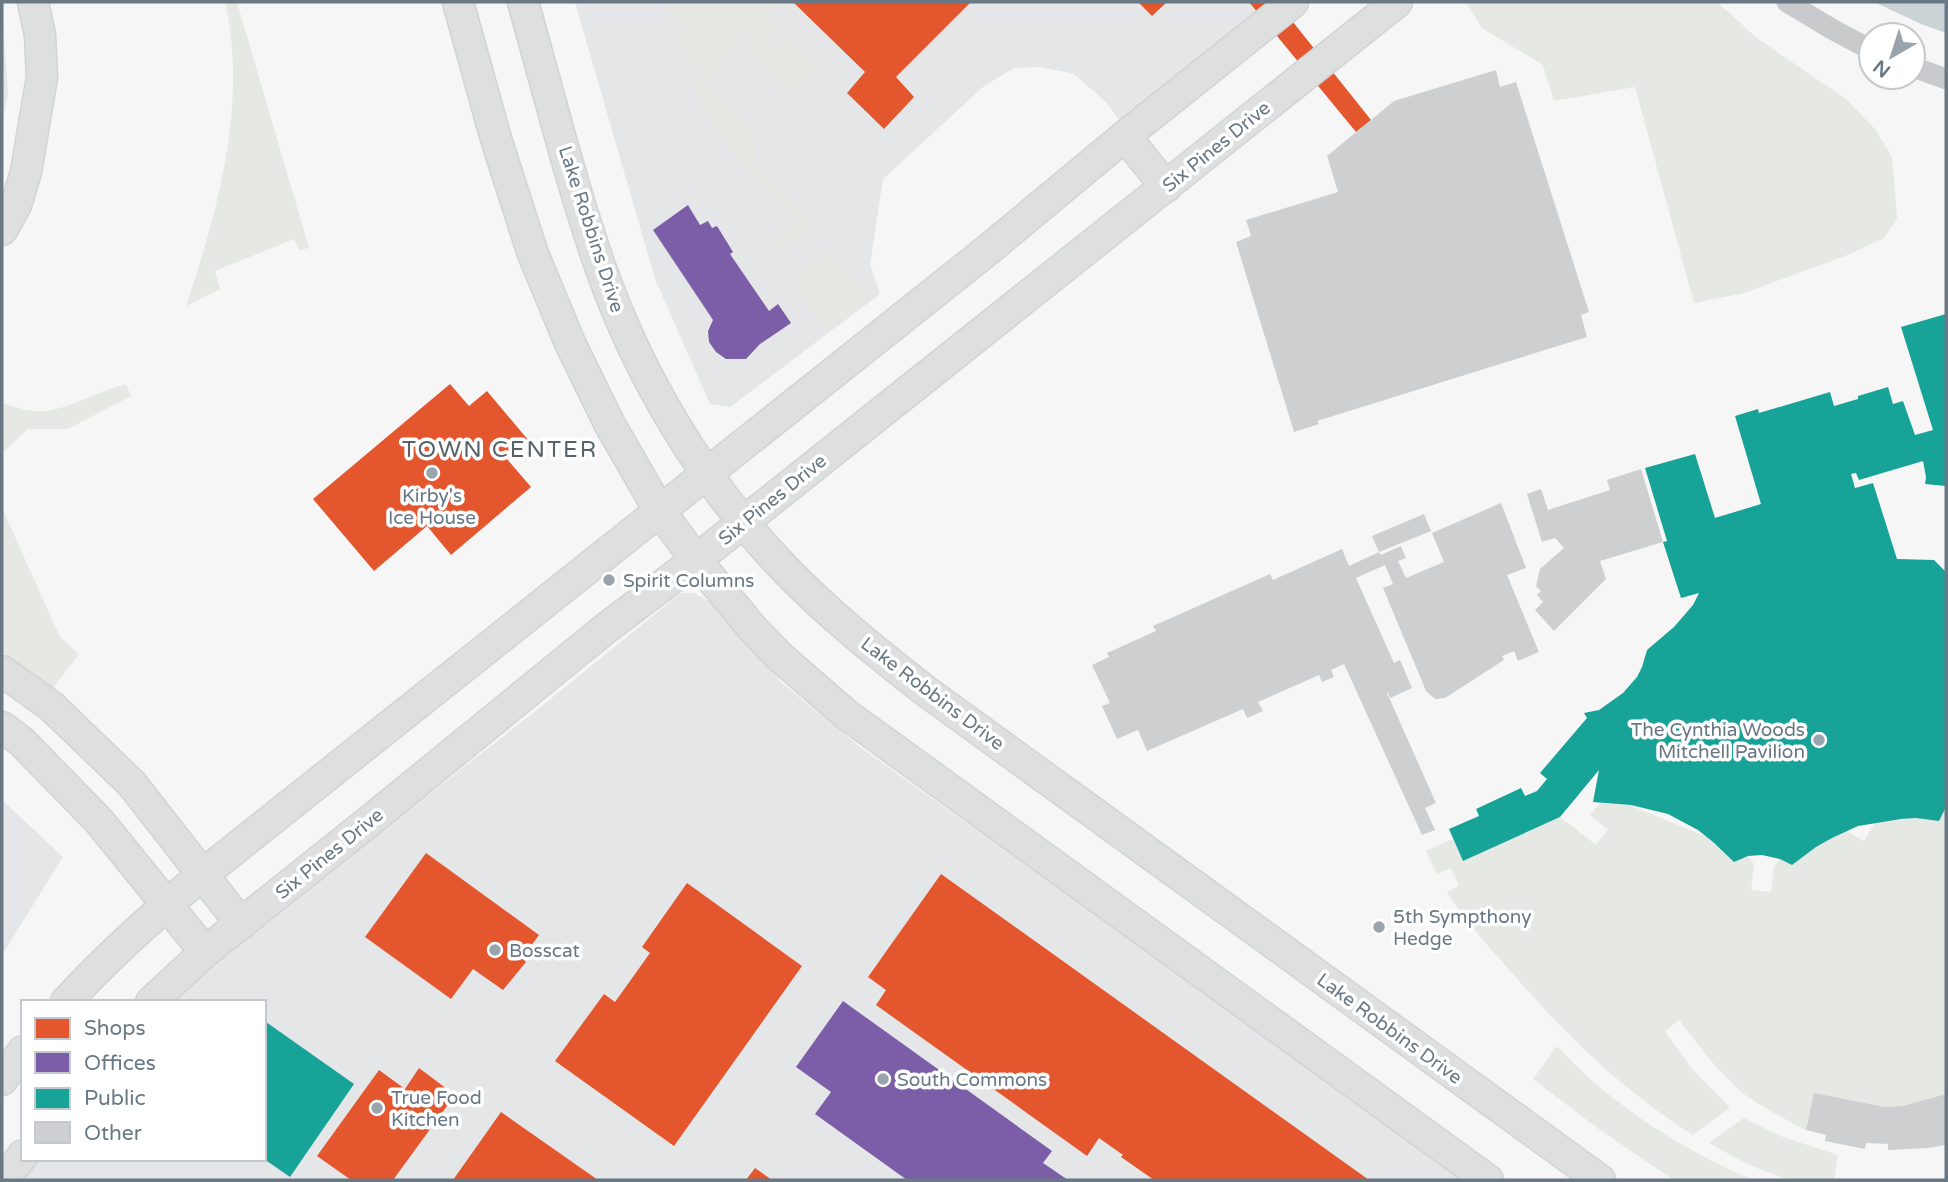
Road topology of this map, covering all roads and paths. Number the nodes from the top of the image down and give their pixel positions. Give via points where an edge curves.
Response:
1 (33, 2) edge
2 (457, 2) edge
3 (523, 2) edge
4 (1293, 2) edge
5 (1398, 2) edge
6 (1787, 2) edge
7 (1857, 42) edge
8 (1927, 72) edge
9 (1946, 79) edge
10 (1125, 136) junction
11 (1166, 187) junction
12 (2, 230) edge
13 (707, 475) junction
14 (659, 510) junction
15 (744, 522) junction
16 (696, 560) junction
17 (2, 671) edge
18 (2, 727) edge
19 (202, 875) junction
20 (166, 905) junction
21 (241, 924) junction
22 (205, 952) junction
23 (68, 1000) edge
24 (154, 1000) edge
25 (21, 1054) edge
26 (2, 1080) edge
27 (21, 1158) edge
28 (4, 1180) edge
29 (1488, 1180) edge
30 (1600, 1180) edge

1 - 12 street via 42,77 26,172
2 - 14 street via 533,254 609,424
3 - 13 street, Lake Robbins Drive via 600,267 643,367
4 - 10 street
5 - 11 street, Six Pines Drive
6 - 7 street
8 - 9 street
10 - 11 street
10 - 13 street
11 - 15 street, Six Pines Drive
13 - 14 street
13 - 15 street, Lake Robbins Drive
14 - 16 street
14 - 19 street
15 - 16 street, Six Pines Drive
15 - 30 street, Lake Robbins Drive via 830,612 916,684
16 - 21 street, Six Pines Drive
16 - 29 street via 780,657 847,715
17 - 19 street via 51,706 132,784
18 - 20 street via 99,821
19 - 20 street
19 - 21 street
20 - 22 street
20 - 23 street
21 - 22 street, Six Pines Drive
22 - 24 street, Six Pines Drive
25 - 26 street
27 - 28 street

